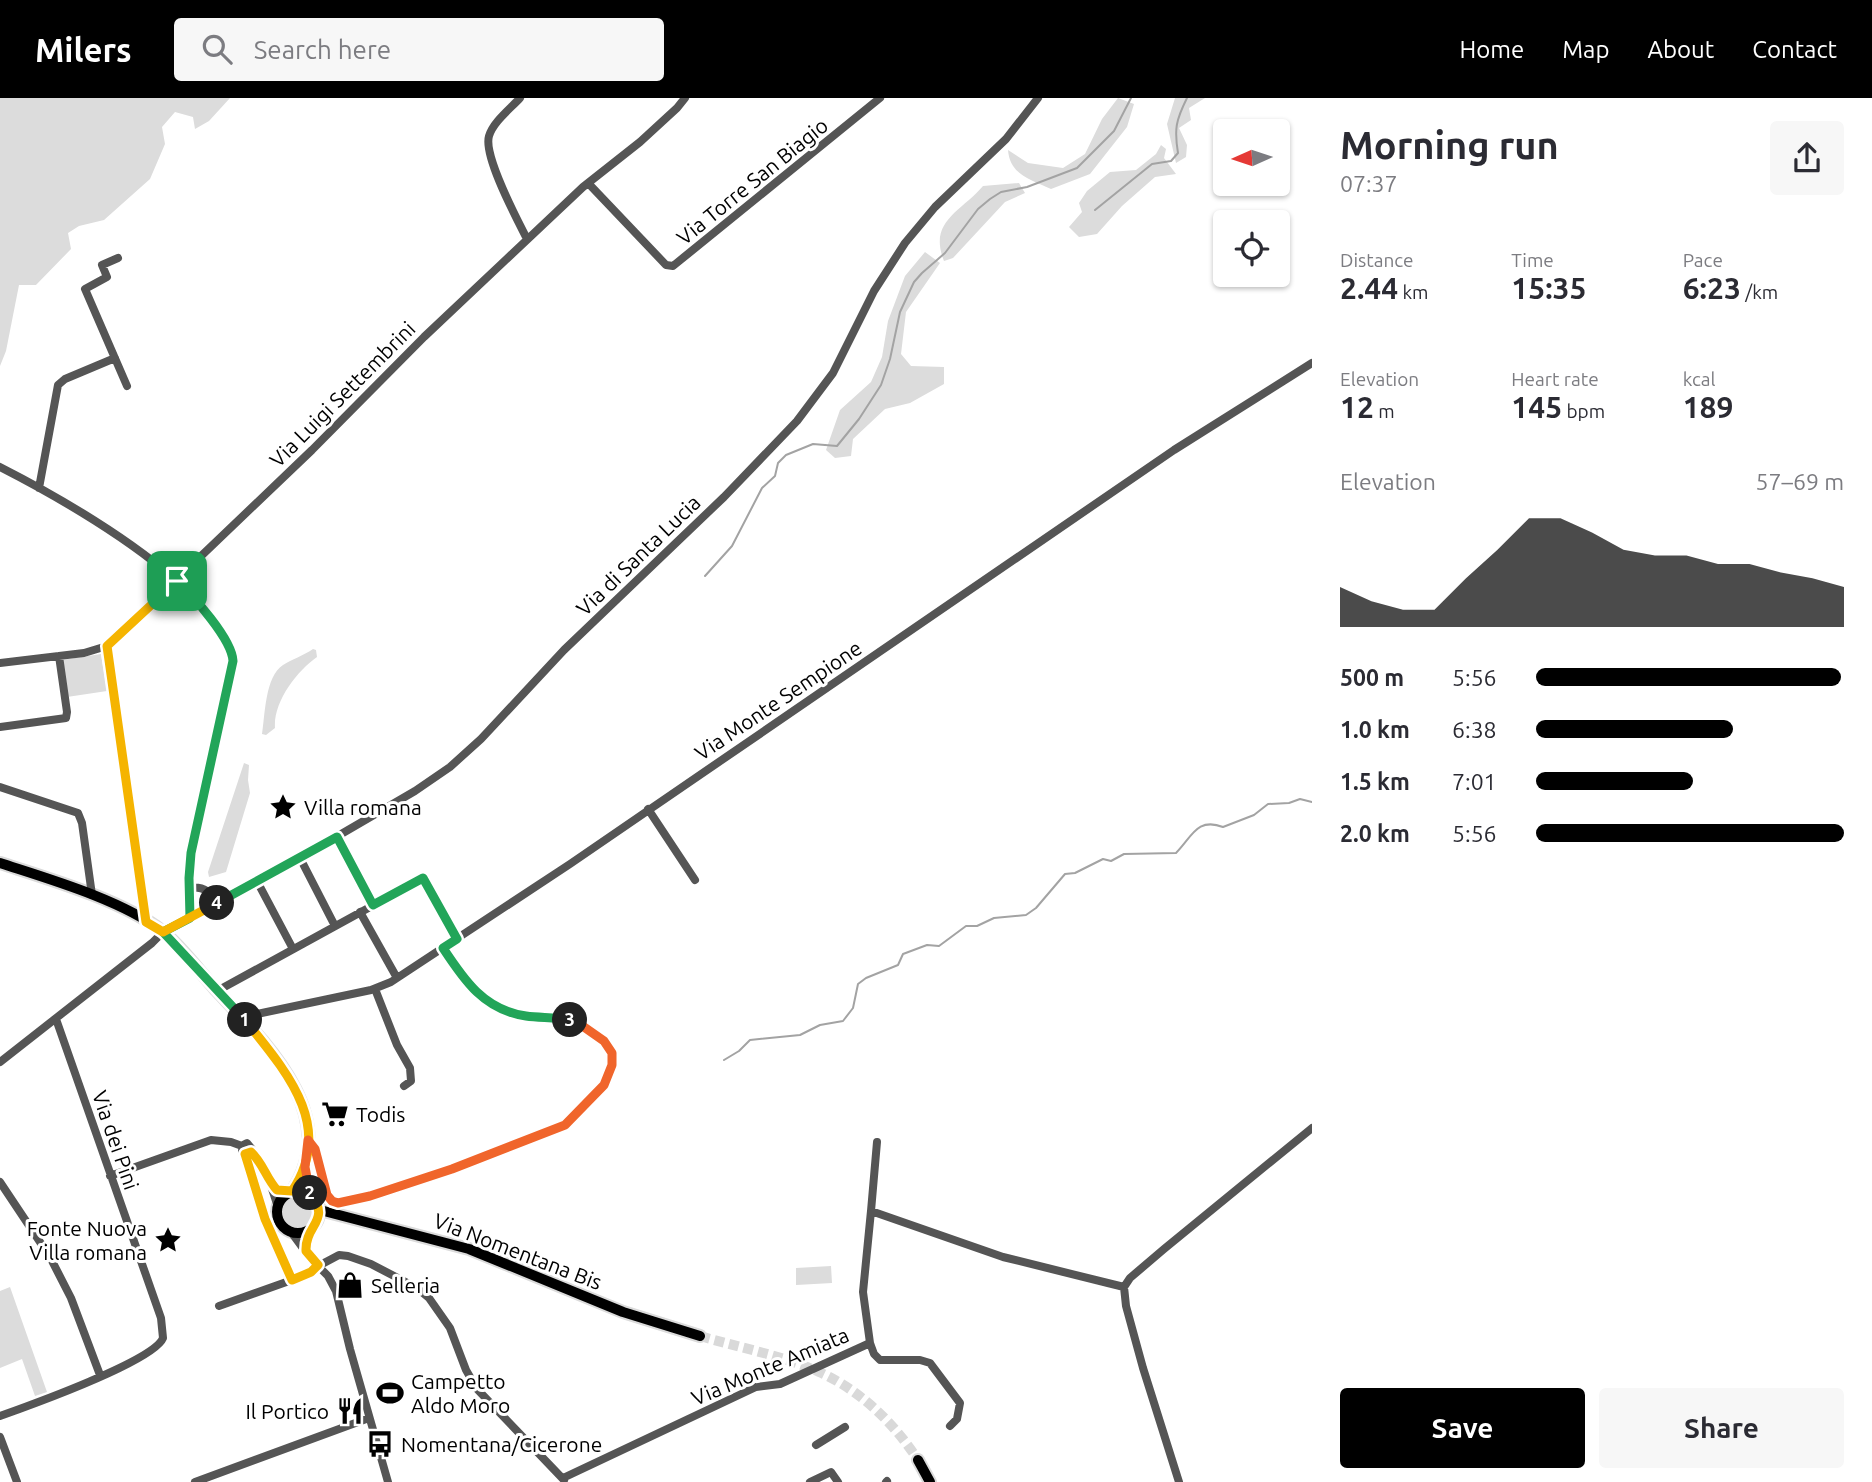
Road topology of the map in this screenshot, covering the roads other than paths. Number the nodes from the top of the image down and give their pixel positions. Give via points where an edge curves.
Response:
1 (520, 98) edge
2 (685, 98) edge
3 (880, 98) edge
4 (1038, 98) edge
5 (587, 183) junction
6 (527, 239) junction
7 (118, 258) dead end
8 (115, 358) junction
9 (1312, 363) edge
10 (127, 386) dead end
11 (0, 467) edge
12 (39, 488) junction
13 (177, 581) junction
14 (107, 646) junction
15 (58, 656) junction
16 (0, 663) edge
17 (0, 727) edge
18 (0, 786) edge
19 (648, 809) junction
20 (337, 837) junction
21 (300, 858) junction
22 (0, 863) edge
23 (695, 880) dead end
24 (257, 881) junction
25 (189, 888) junction
26 (92, 895) junction
27 (217, 903) junction
28 (373, 905) junction
29 (360, 912) junction
30 (190, 918) junction
31 (146, 922) junction
32 (335, 926) junction
33 (163, 932) junction
34 (457, 939) junction
35 (443, 948) junction
36 (293, 949) junction
37 (397, 978) junction
38 (375, 989) junction
39 (217, 991) junction
40 (243, 1017) junction
41 (55, 1019) junction
42 (0, 1062) edge
43 (404, 1086) dead end
44 (1312, 1128) edge
45 (308, 1140) junction
46 (877, 1142) dead end
47 (246, 1151) junction
48 (305, 1167) junction
49 (110, 1175) junction
50 (0, 1182) edge
51 (271, 1183) junction
52 (291, 1192) junction
53 (312, 1195) junction
54 (278, 1207) junction
55 (320, 1210) junction
56 (870, 1211) junction
57 (309, 1231) junction
58 (291, 1232) junction
59 (306, 1251) junction
60 (318, 1265) junction
61 (292, 1280) junction
62 (1124, 1287) junction
63 (219, 1306) dead end
64 (700, 1336) tunnel mouth
65 (870, 1343) junction
66 (100, 1376) junction
67 (0, 1416) edge
68 (369, 1418) junction
69 (950, 1426) dead end
70 (845, 1427) dead end
71 (0, 1437) edge
72 (816, 1445) dead end
73 (918, 1460) tunnel mouth
74 (564, 1480) edge
75 (16, 1482) edge
76 (195, 1482) edge
77 (388, 1482) edge
78 (810, 1482) edge
79 (838, 1482) edge
80 (930, 1482) edge
81 (1180, 1482) edge

1 - 6 street via 491,131 488,147
2 - 5 street, Via Luigi Settembrini via 640,142
3 - 5 street, Via Torre San Biagio via 673,266 666,265
4 - 20 street, Via di Santa Lucia via 1006,139 935,207 900,250 828,380 776,444 564,650 466,754 423,786
5 - 6 street, Via Luigi Settembrini
6 - 13 street, Via Luigi Settembrini
7 - 8 street via 102,265 107,278 85,289
8 - 10 street
8 - 12 street via 58,385
9 - 19 street, Via Monte Sempione via 1174,450
11 - 12 street
12 - 13 street
13 - 14 street, Via Luigi Settembrini
13 - 25 street via 223,636 233,657 191,853
14 - 15 street, Via Luigi Settembrini
14 - 31 street
15 - 16 street, Via Luigi Settembrini
15 - 17 street via 66,718
18 - 26 street via 78,813
19 - 23 street
19 - 34 street, Via Monte Sempione
20 - 21 street, Via di Santa Lucia
20 - 28 street
21 - 24 street, Via di Santa Lucia
21 - 32 street
22 - 26 main road
24 - 27 street, Via di Santa Lucia
24 - 36 street
25 - 27 street via 206,890
25 - 30 street
26 - 31 main road
27 - 30 street, Via di Santa Lucia
28 - 29 street
28 - 34 street via 423,878
29 - 32 street
29 - 37 street
30 - 33 street, Via di Santa Lucia
31 - 33 main road
32 - 36 street
33 - 39 main road
33 - 41 street, Via di Santa Lucia
34 - 35 street, Via Monte Sempione
35 - 37 street, Via Monte Sempione
35 - 45 street via 469,986 488,1001 515,1014 572,1021 602,1039 612,1059 604,1085 563,1126 452,1169 345,1202 328,1197 315,1149
36 - 39 street
37 - 38 street, Via Monte Sempione
38 - 40 street, Via Monte Sempione
38 - 43 street via 411,1070 412,1080
39 - 40 main road
40 - 45 main road via 294,1085 305,1111
41 - 42 street, Via di Santa Lucia
41 - 49 street, Via dei Pini
44 - 62 street
45 - 48 main road
46 - 56 street, Via Monte Amiata
47 - 49 street via 231,1142 211,1140
47 - 51 street via 260,1161
47 - 61 street via 265,1219
48 - 52 main road
48 - 53 main road
49 - 66 street, Via dei Pini via 164,1334 155,1349
50 - 66 street via 55,1266
51 - 52 street via 279,1191
51 - 54 street
52 - 53 main road
52 - 54 main road
53 - 55 main road
54 - 58 main road via 279,1222
55 - 57 main road
55 - 64 main road, Via Nomentana Bis via 469,1250 631,1315
56 - 62 street via 1003,1257
56 - 65 street, Via Monte Amiata via 863,1296
57 - 58 main road
57 - 59 street
58 - 59 street
59 - 60 street
60 - 61 street
60 - 68 street via 336,1292
60 - 74 street via 339,1255 348,1256 424,1292 450,1328 481,1394
61 - 63 street
62 - 81 street via 1143,1368
65 - 69 street via 880,1360 933,1364 960,1403 957,1419
65 - 74 street, Via Monte Amiata via 780,1384 756,1387
66 - 67 street, Via dei Pini
68 - 76 street
68 - 77 street
70 - 72 street
71 - 75 street
73 - 80 main road
78 - 79 street via 831,1472

